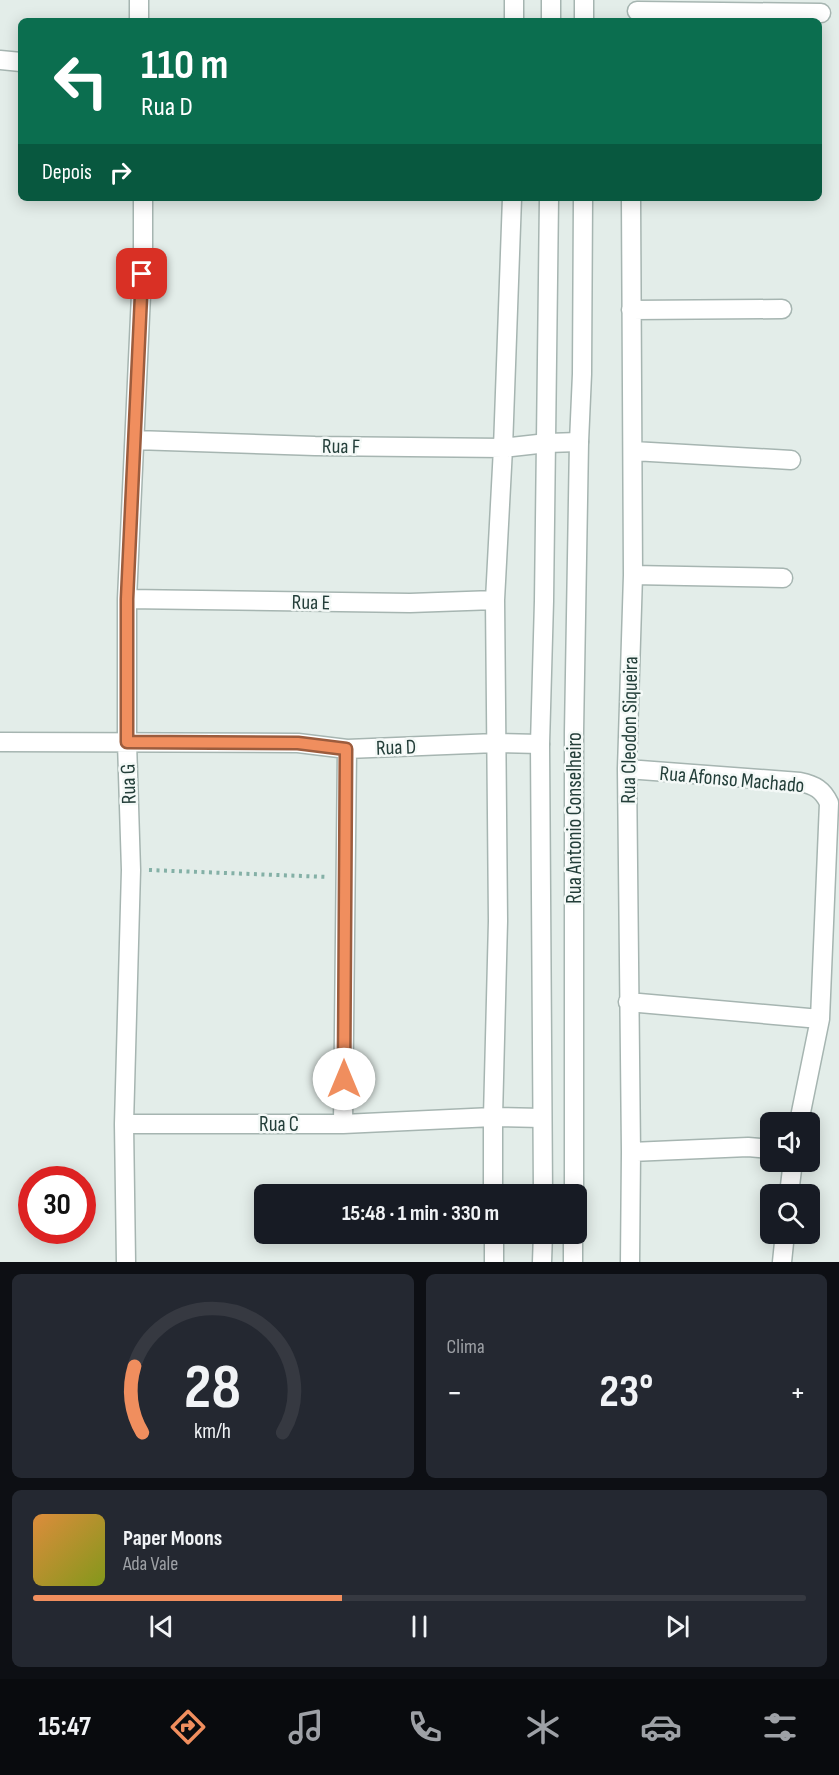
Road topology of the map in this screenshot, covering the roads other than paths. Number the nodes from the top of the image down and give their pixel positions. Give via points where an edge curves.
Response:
1 (139, 0) edge
2 (514, 0) edge
3 (551, 0) edge
4 (584, 0) edge
5 (637, 11) edge
6 (821, 13) dead end
7 (139, 18) edge
8 (514, 18) edge
9 (551, 18) edge
10 (584, 18) edge
11 (0, 60) edge
12 (18, 62) edge
13 (143, 201) edge
14 (512, 201) edge
15 (549, 201) edge
16 (583, 201) edge
17 (631, 201) edge
18 (782, 309) dead end
19 (631, 310) junction
20 (135, 440) junction
21 (579, 442) junction
22 (547, 443) junction
23 (503, 448) junction
24 (633, 451) junction
25 (791, 460) dead end
26 (633, 575) junction
27 (783, 578) dead end
28 (127, 599) junction
29 (495, 600) junction
30 (0, 742) edge
31 (127, 742) junction
32 (496, 743) junction
33 (540, 744) junction
34 (346, 749) junction
35 (627, 769) junction
36 (628, 1002) junction
37 (820, 1019) junction
38 (801, 1112) edge
39 (493, 1117) junction
40 (542, 1118) junction
41 (124, 1124) junction
42 (343, 1124) junction
43 (760, 1148) edge
44 (631, 1152) junction
45 (493, 1184) edge
46 (543, 1184) edge
47 (573, 1184) edge
48 (494, 1244) edge
49 (543, 1244) edge
50 (573, 1244) edge
51 (784, 1244) edge
52 (126, 1262) edge
53 (494, 1262) edge
54 (542, 1262) edge
55 (573, 1262) edge
56 (630, 1262) edge
57 (782, 1262) edge

1 - 7 street
2 - 8 street
3 - 9 street
4 - 10 street
5 - 6 street
11 - 12 street
13 - 20 street, Rua G
14 - 23 street
15 - 22 street
16 - 21 street
17 - 19 street, Rua Cleodon Siqueira
18 - 19 street
19 - 24 street, Rua Cleodon Siqueira
20 - 23 street, Rua F
20 - 28 street, Rua G
21 - 22 street
21 - 47 street, Rua Antonio Conselheiro
22 - 23 street, Rua F
22 - 33 street, Rua Antonio Conselheiro
23 - 29 street
24 - 25 street
24 - 26 street, Rua Cleodon Siqueira
26 - 27 street
26 - 35 street, Rua Cleodon Siqueira
28 - 29 street, Rua E via 410,603
28 - 31 street, Rua G
29 - 32 street
30 - 31 street, Rua D
31 - 34 street, Rua D via 298,743
31 - 41 street, Rua G via 130,870
32 - 33 street, Rua D
32 - 34 street, Rua D
32 - 39 street via 498,921
33 - 40 street, Rua Antonio Conselheiro
34 - 42 street
35 - 36 street, Rua Cleodon Siqueira
35 - 37 street, Rua Afonso Machado via 800,782 825,794 829,804
36 - 37 street
36 - 44 street, Rua Cleodon Siqueira
37 - 38 street
39 - 40 street, Rua C
39 - 42 street, Rua C
39 - 45 street
40 - 46 street, Rua Antonio Conselheiro
41 - 42 street, Rua C
41 - 52 street, Rua G
43 - 44 street
44 - 56 street, Rua Cleodon Siqueira
48 - 53 street
49 - 54 street
50 - 55 street
51 - 57 street

